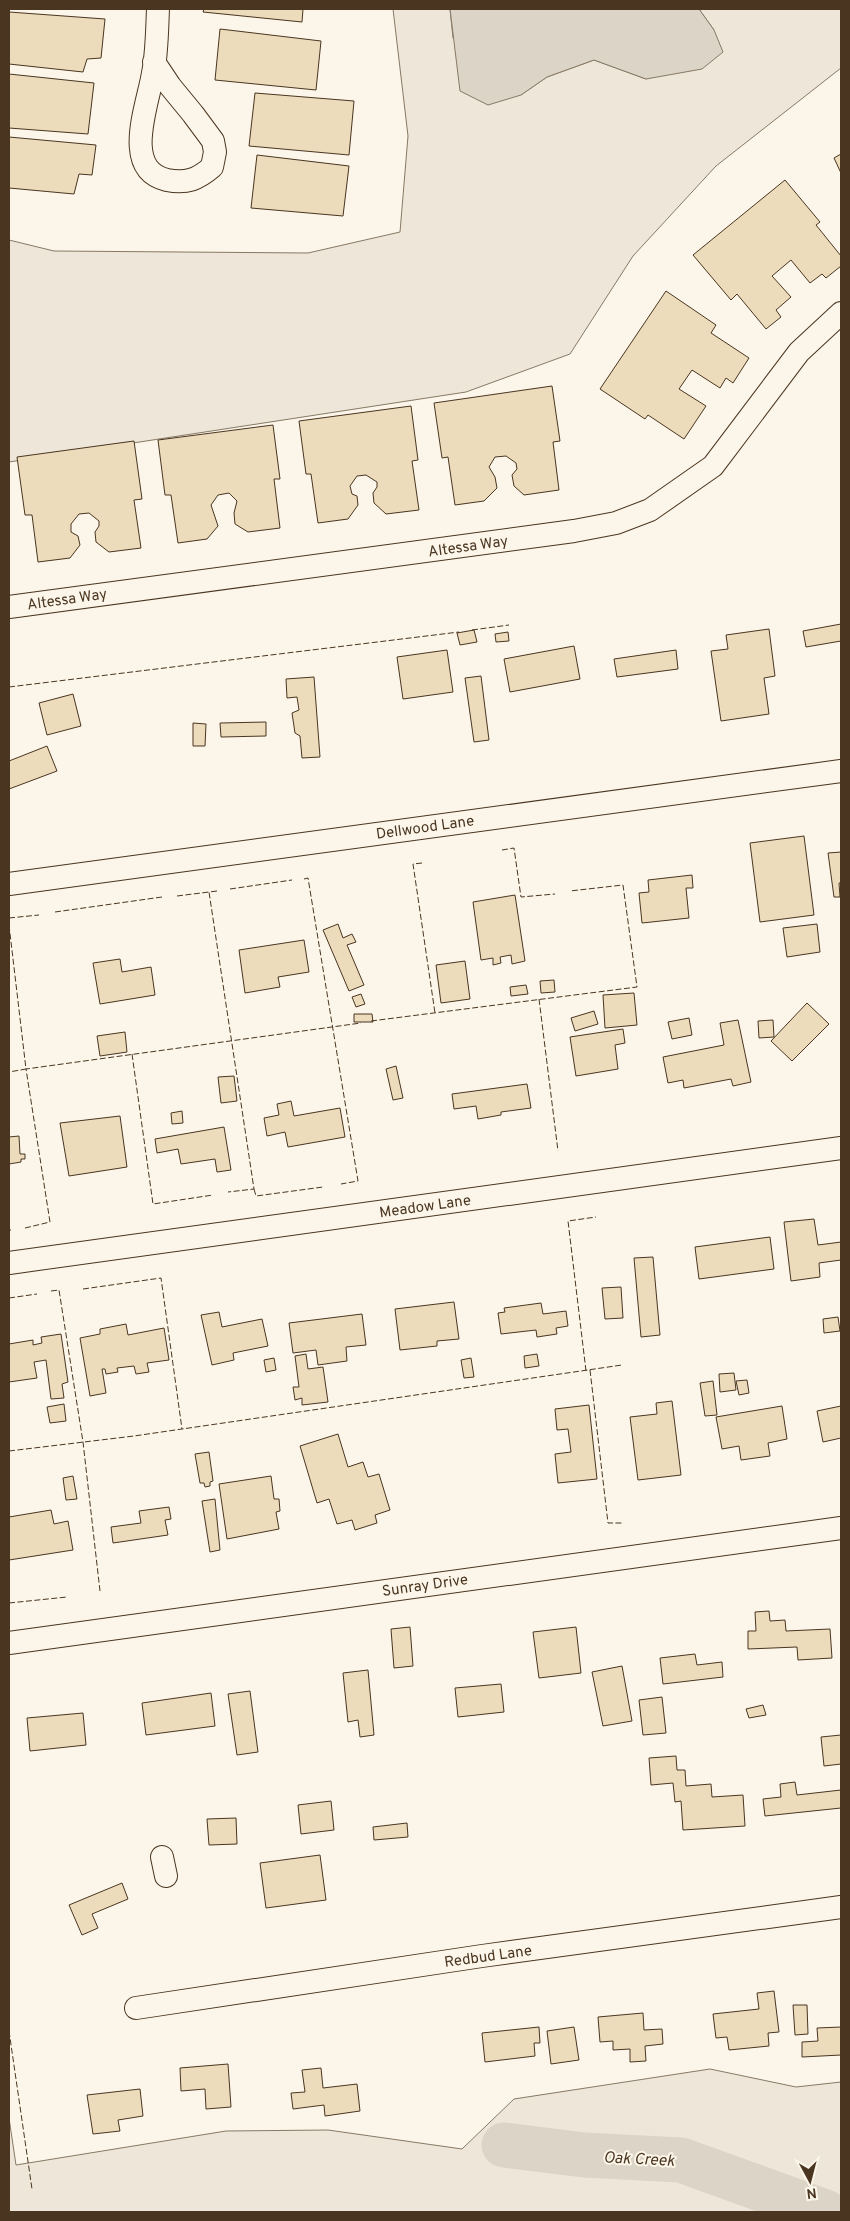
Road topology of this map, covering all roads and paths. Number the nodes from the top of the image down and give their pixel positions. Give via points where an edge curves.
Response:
1 (158, 9) edge
2 (154, 62) junction
3 (841, 313) edge
4 (9, 607) edge
5 (841, 770) edge
6 (9, 884) edge
7 (841, 1148) edge
8 (9, 1264) edge
9 (841, 1528) edge
10 (9, 1643) edge
11 (841, 1907) edge
12 (136, 2008) dead end

1 - 2 street
2 - 2 street via 140,144 144,165 154,176 187,182 212,167 213,141
3 - 4 street, Altessa Way via 799,352 713,466 650,510 616,523 574,532
5 - 6 street, Dellwood Lane
7 - 8 street, Meadow Lane
9 - 10 street, Sunray Drive
11 - 12 street, Redbud Lane

